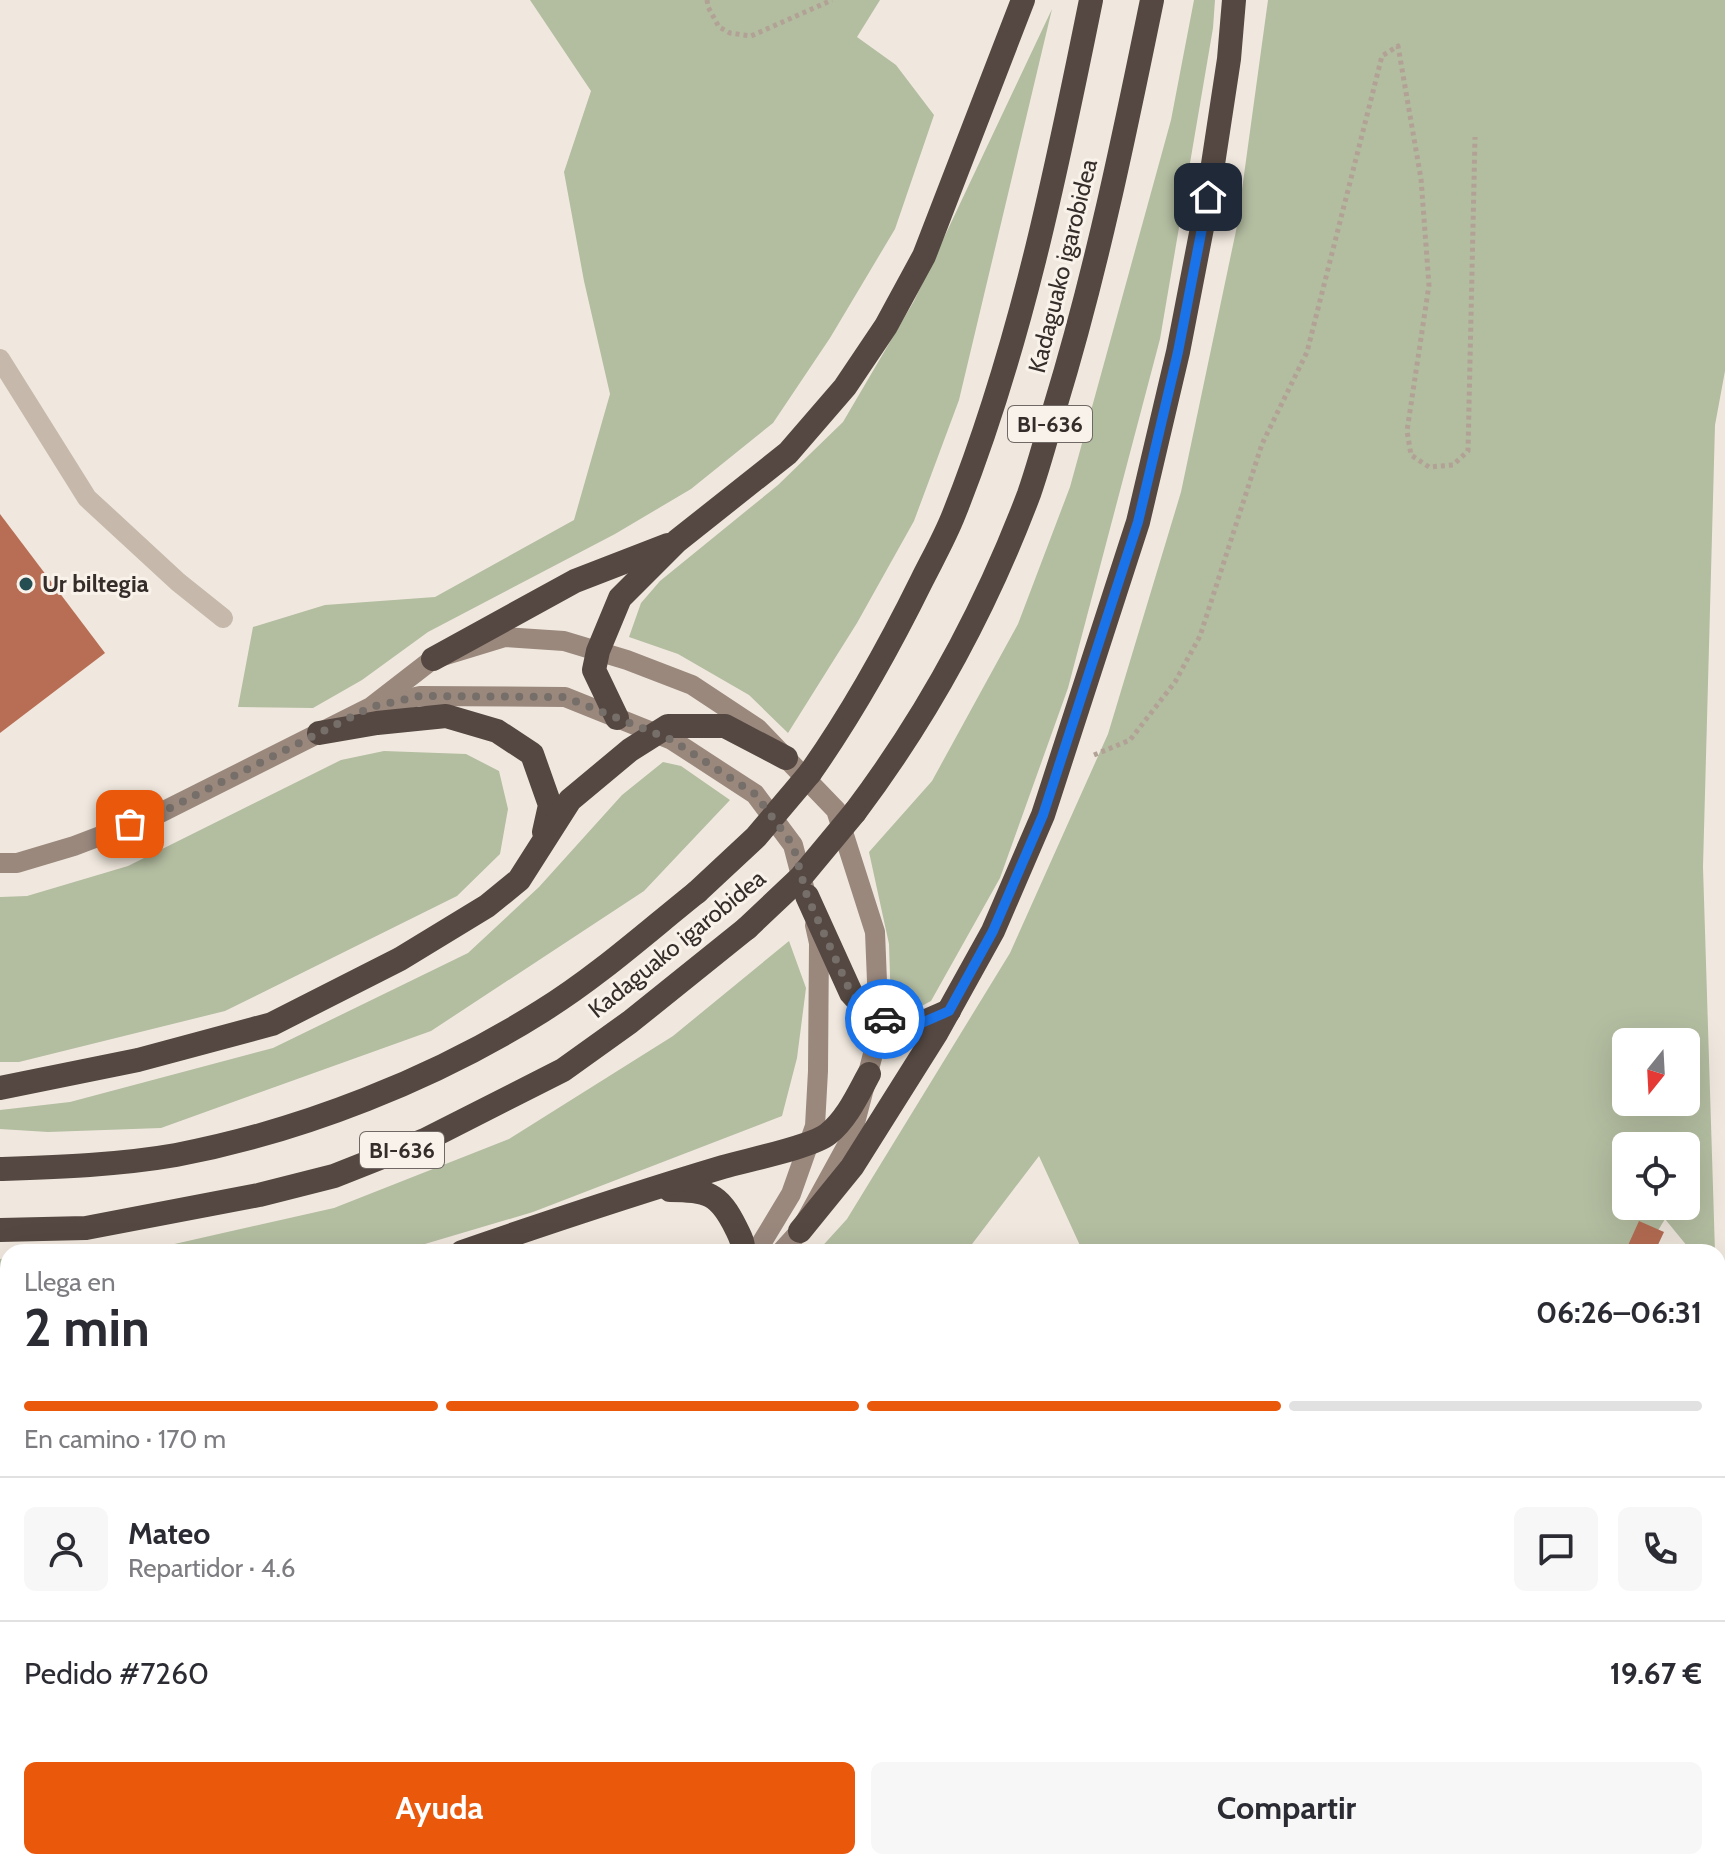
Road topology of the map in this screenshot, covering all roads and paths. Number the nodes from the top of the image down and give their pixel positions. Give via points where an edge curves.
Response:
1 (707, 0) edge
2 (832, 0) edge
3 (1023, 0) edge
4 (1091, 0) edge
5 (1152, 0) edge
6 (1234, 0) edge
7 (1475, 137) dead end
8 (0, 359) edge
9 (677, 541) junction
10 (223, 618) dead end
11 (598, 651) junction
12 (433, 659) junction
13 (371, 707) junction
14 (617, 718) junction
15 (319, 733) junction
16 (655, 734) junction
17 (786, 758) junction
18 (1061, 758) junction
19 (542, 842) junction
20 (0, 863) edge
21 (807, 896) junction
22 (949, 1011) junction
23 (879, 1017) junction
24 (869, 1074) junction
25 (0, 1088) edge
26 (810, 1143) junction
27 (0, 1169) edge
28 (652, 1190) junction
29 (0, 1230) edge
30 (800, 1231) junction
31 (485, 1244) edge
32 (744, 1244) edge
33 (761, 1244) edge
34 (788, 1244) edge

1 - 2 path via 719,27 751,36
3 - 9 highway via 924,256 886,326 845,387 788,453
4 - 27 highway, Kadaguako igarobidea / BI-636, bridge via 1045,217 996,399 953,516 850,716 756,837 697,892 544,1010 464,1055 363,1100 269,1133 174,1155
5 - 29 highway, Kadaguako igarobidea / BI-636, bridge via 1078,334 1029,493 937,691 855,812 801,877 747,928 563,1070 425,1140 334,1176 259,1195 86,1228
6 - 18 highway via 1208,197 1178,352 1138,522
7 - 18 path via 1468,451 1453,465 1429,467 1411,455 1407,431 1429,285 1421,179 1398,46 1382,56 1307,352 1262,444 1200,636 1175,682 1130,740 1099,754
8 - 10 street via 87,498
9 - 11 highway via 620,598
9 - 12 highway via 575,581
11 - 12 street via 564,641 505,637
11 - 14 highway via 594,670
11 - 17 street via 692,685 757,728
12 - 13 street
13 - 14 street via 420,696 565,697
13 - 15 street
14 - 16 street
15 - 19 highway via 446,716 497,731 532,754 550,805
15 - 20 street via 158,814 74,846
16 - 17 highway via 668,726 725,726
16 - 19 highway via 570,800
16 - 21 street via 755,794 793,845
17 - 23 street via 836,810 875,932
18 - 22 highway via 1043,815 993,931
19 - 25 highway via 519,880 487,906 400,959 272,1024 138,1060
21 - 23 highway via 851,993
21 - 26 street via 819,943 818,1071
22 - 23 highway via 917,1025
22 - 30 highway via 852,1167
23 - 24 street
24 - 26 highway via 828,1134
24 - 30 street via 851,1138
26 - 28 highway
26 - 33 street via 791,1194
28 - 31 highway
28 - 32 highway via 701,1190 718,1200
30 - 34 street

